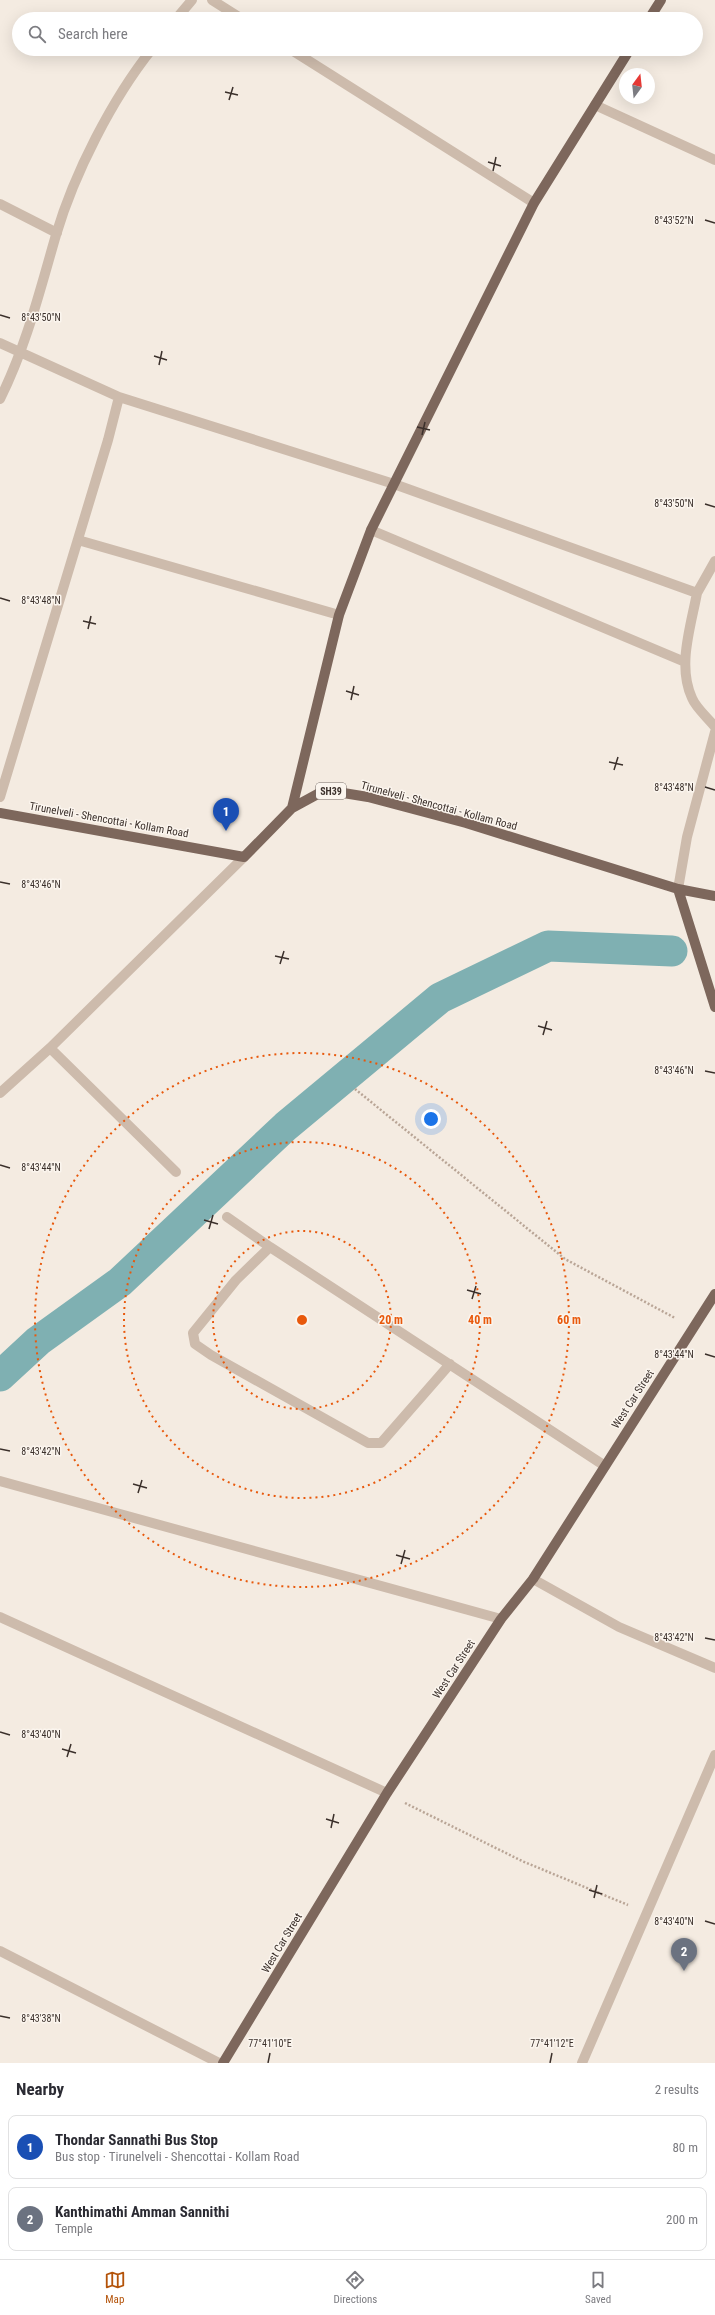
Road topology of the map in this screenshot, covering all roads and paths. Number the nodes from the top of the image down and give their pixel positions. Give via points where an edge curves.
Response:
1 (192, 0) edge
2 (212, 0) edge
3 (661, 0) edge
4 (182, 12) edge
5 (231, 12) edge
6 (653, 12) edge
7 (146, 56) edge
8 (301, 56) edge
9 (626, 56) edge
10 (595, 105) junction
11 (715, 160) edge
12 (534, 203) junction
13 (0, 204) edge
14 (57, 234) junction
15 (0, 343) edge
16 (19, 352) junction
17 (119, 397) junction
18 (0, 399) edge
19 (394, 484) junction
20 (371, 530) junction
21 (78, 540) junction
22 (715, 561) edge
23 (698, 593) junction
24 (339, 615) junction
25 (685, 662) junction
26 (715, 727) edge
27 (715, 732) edge
28 (0, 797) edge
29 (292, 808) junction
30 (0, 813) edge
31 (244, 857) junction
32 (678, 889) junction
33 (715, 896) edge
34 (715, 1007) edge
35 (50, 1048) junction
36 (355, 1089) dead end
37 (0, 1093) edge
38 (176, 1172) dead end
39 (227, 1217) dead end
40 (270, 1247) junction
41 (715, 1294) edge
42 (693, 1328) junction
43 (450, 1364) junction
44 (605, 1466) junction
45 (0, 1480) edge
46 (533, 1578) junction
47 (0, 1617) edge
48 (501, 1619) junction
49 (715, 1668) edge
50 (715, 1755) edge
51 (387, 1793) junction
52 (647, 1912) junction
53 (0, 1951) edge
54 (219, 2063) edge
55 (223, 2063) edge
56 (582, 2063) edge

1 - 4 street
2 - 5 street
3 - 6 main road
7 - 14 street via 131,74 88,153
8 - 12 street
9 - 10 main road
10 - 11 street
10 - 12 main road
12 - 19 main road
13 - 14 street
14 - 16 street via 46,276
15 - 16 street
16 - 17 street
16 - 18 street
17 - 19 street
17 - 21 street
19 - 20 main road
19 - 23 street
20 - 24 main road
20 - 25 street
21 - 24 street
21 - 28 street
22 - 23 street
23 - 25 street
24 - 29 main road
25 - 26 street via 685,679 692,700
27 - 32 street via 687,837
29 - 31 main road, Tirunelveli - Shencottai - Kollam Road / SH39
29 - 32 main road, Tirunelveli - Shencottai - Kollam Road / SH39 via 325,790 368,797 466,823
30 - 31 main road, Tirunelveli - Shencottai - Kollam Road
31 - 35 street
32 - 33 main road, Tirunelveli - Shencottai - Kollam Road
32 - 34 main road
35 - 37 street
35 - 38 street
36 - 42 path via 565,1258
39 - 40 street
40 - 43 street
40 - 43 street via 236,1280 193,1333 195,1344 211,1355 368,1443 381,1443
41 - 42 main road, West Car Street
42 - 44 main road, West Car Street
43 - 44 street
44 - 46 main road, West Car Street
45 - 48 street
46 - 48 main road, West Car Street
46 - 49 street via 620,1627
47 - 51 street
48 - 51 main road, West Car Street
50 - 52 street
51 - 52 path via 522,1861
51 - 55 main road, West Car Street
52 - 56 street
53 - 54 street

